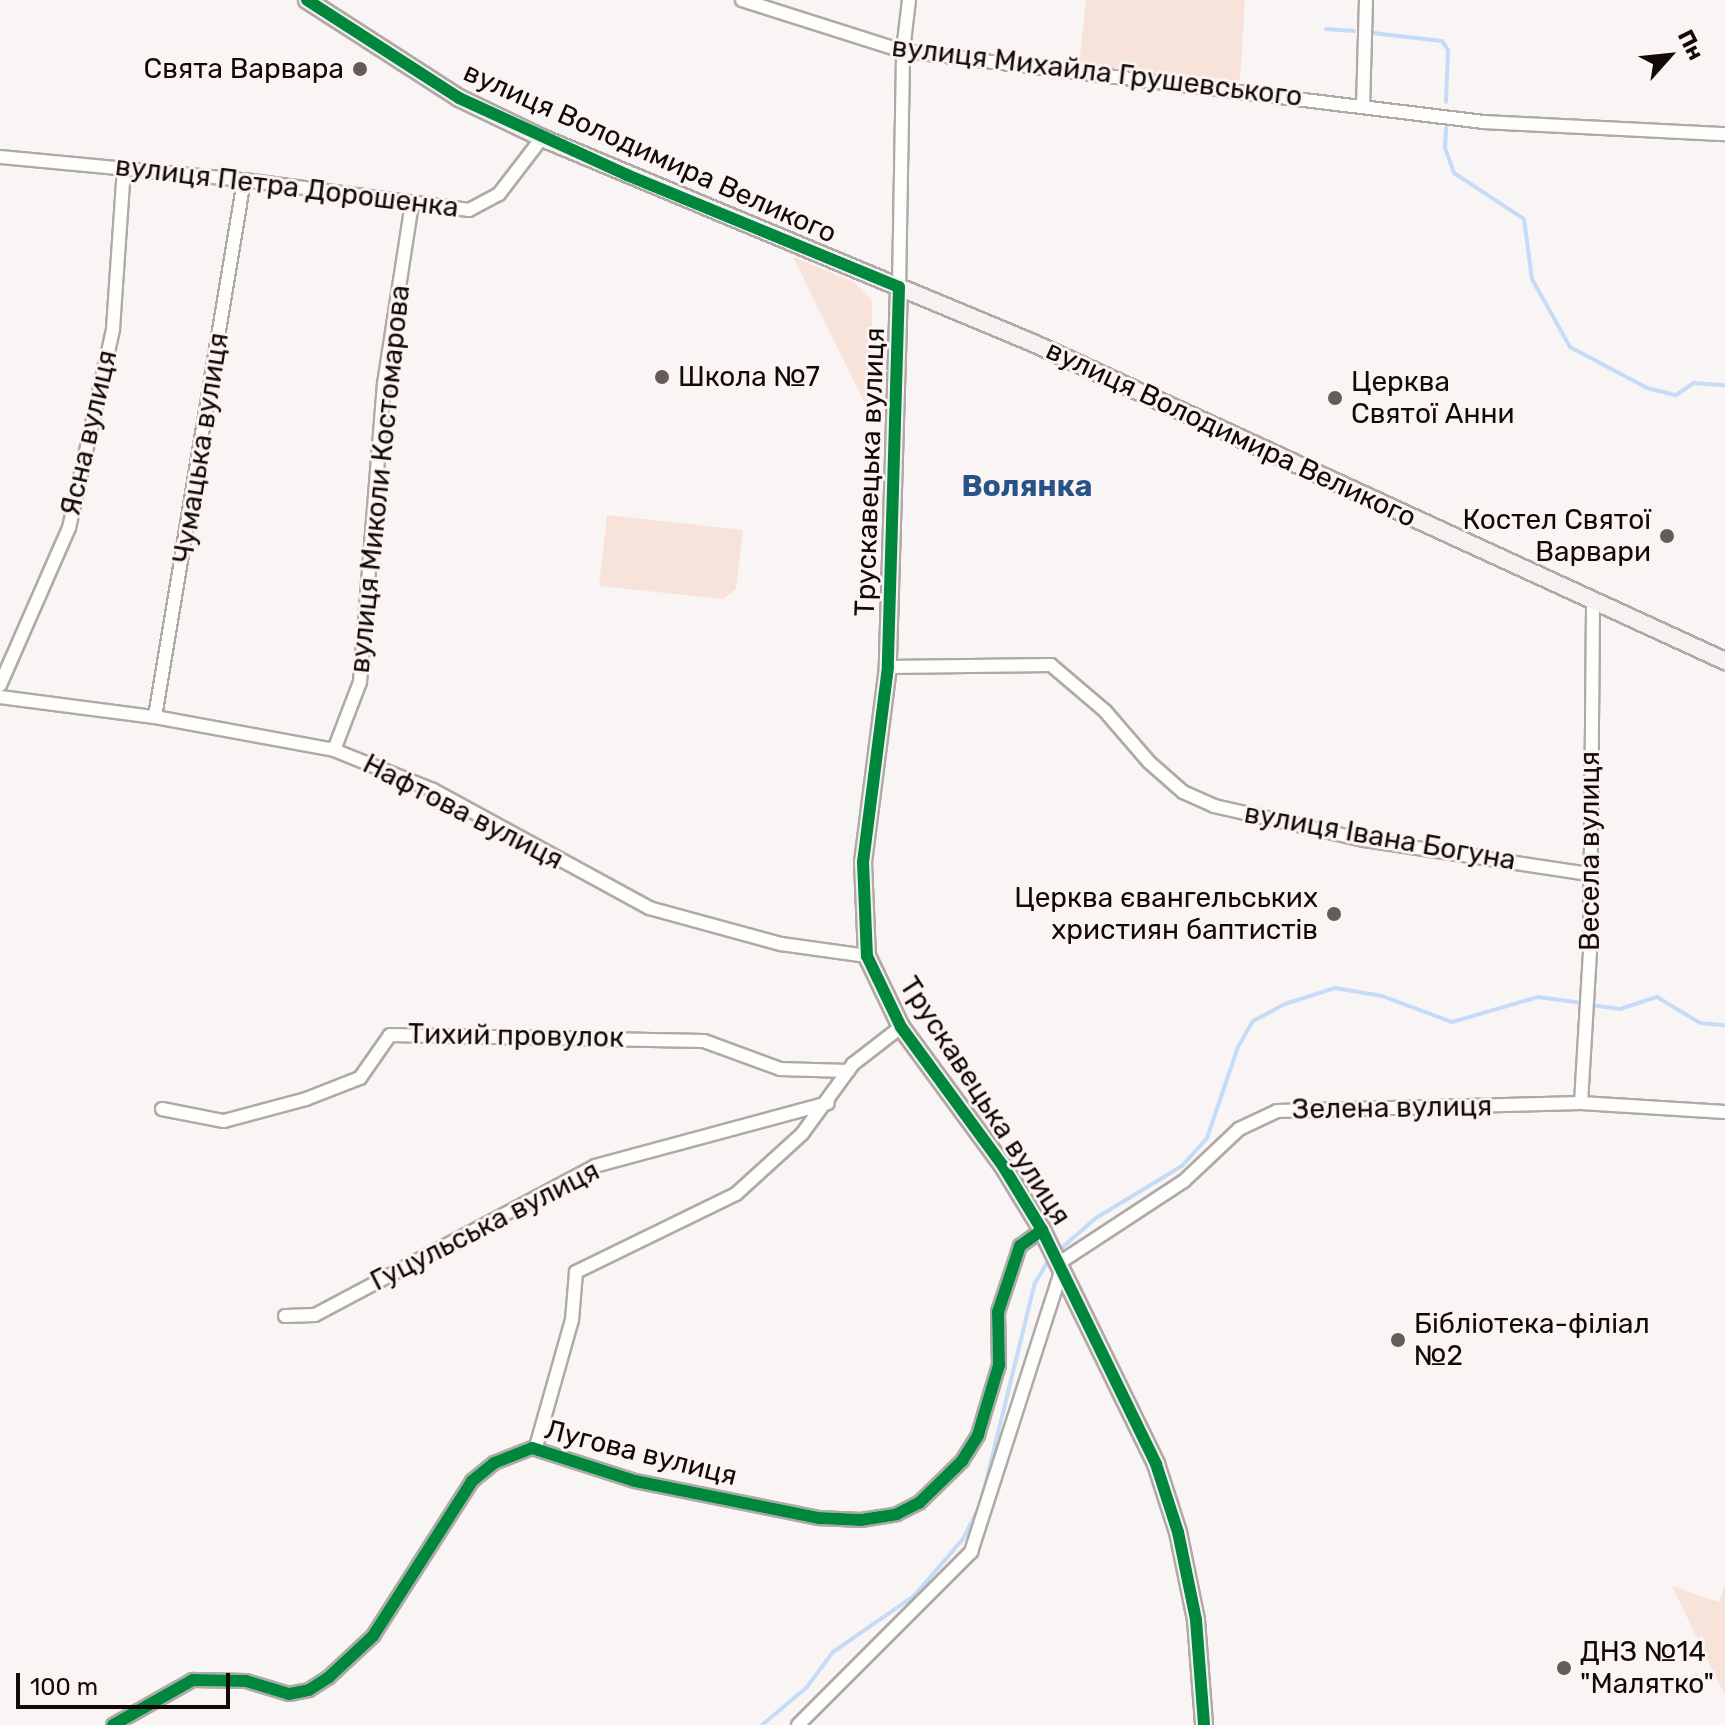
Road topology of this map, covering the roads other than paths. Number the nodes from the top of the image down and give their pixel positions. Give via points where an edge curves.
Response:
1 (307, 0) edge
2 (742, 0) edge
3 (909, 0) edge
4 (1366, 0) edge
5 (903, 51) junction
6 (1363, 107) junction
7 (1725, 134) edge
8 (542, 138) junction
9 (0, 157) edge
10 (124, 168) junction
11 (244, 180) junction
12 (412, 204) junction
13 (899, 287) junction
14 (1593, 599) junction
15 (1725, 661) edge
16 (888, 667) junction
17 (0, 685) edge
18 (0, 697) edge
19 (155, 717) junction
20 (334, 750) junction
21 (1589, 874) junction
22 (867, 956) junction
23 (901, 1027) junction
24 (848, 1071) junction
25 (828, 1103) junction
26 (1581, 1103) junction
27 (162, 1109) dead end
28 (1725, 1112) edge
29 (1045, 1236) junction
30 (1060, 1263) junction
31 (285, 1316) dead end
32 (536, 1447) junction
33 (113, 1725) edge
34 (798, 1725) edge
35 (1204, 1725) edge

1 - 8 main road, вулиця Володимира Великого via 459,98
2 - 5 street, вулиця Михайла Грушевського
3 - 5 street
4 - 6 street
5 - 6 street, вулиця Михайла Грушевського
5 - 13 street
6 - 7 street, вулиця Михайла Грушевського via 1612,133
8 - 12 street, вулиця Петра Дорошенка via 511,182 486,205 469,210
8 - 13 main road, вулиця Володимира Великого
9 - 10 street, вулиця Петра Дорошенка
10 - 11 street, вулиця Петра Дорошенка
10 - 17 street, Ясна вулиця via 113,329 69,528
11 - 12 street, вулиця Петра Дорошенка
11 - 19 street, Чумацька вулиця
12 - 20 street, вулиця Миколи Костомарова via 384,384 360,682
13 - 14 main road, вулиця Володимира Великого
13 - 16 main road, Трускавецька вулиця
14 - 15 main road, вулиця Володимира Великого
14 - 21 street, Весела вулиця
16 - 21 street, вулиця Івана Богуна via 1051,665 1105,711 1172,782 1214,806 1364,840
16 - 22 main road, Трускавецька вулиця via 863,862
18 - 19 street, Нафтова вулиця
19 - 20 street, Нафтова вулиця
20 - 22 street, Нафтова вулиця via 433,790 649,908 781,944
21 - 26 street, Весела вулиця
22 - 23 main road, Трускавецька вулиця
23 - 24 street
23 - 29 main road, Трускавецька вулиця via 1003,1166
24 - 25 street
24 - 27 street, Тихий провулок via 780,1069 704,1041 390,1035 360,1078 335,1090 224,1121
25 - 31 street, Гуцульська вулиця via 595,1166 315,1315
25 - 32 street via 736,1194 576,1272 572,1320
26 - 28 street, Зелена вулиця
26 - 30 street, Зелена вулиця via 1277,1111 1239,1129 1184,1181
29 - 30 main road, Трускавецька вулиця
29 - 32 street, Лугова вулиця via 1020,1246 998,1312 994,1397 978,1435 941,1484 897,1514 861,1520 819,1518 635,1481
30 - 34 street via 971,1552
30 - 35 main road, Трускавецька вулиця via 1167,1495 1196,1620
32 - 33 street, Лугова вулиця via 510,1455 472,1481 373,1636 329,1677 309,1690 289,1694 246,1681 193,1680

